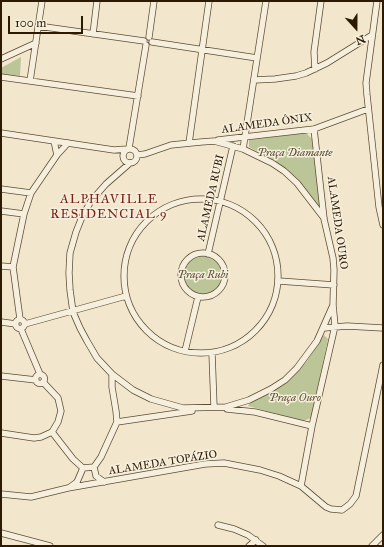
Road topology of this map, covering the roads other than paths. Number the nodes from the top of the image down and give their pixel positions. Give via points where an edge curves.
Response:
1 (42, 1) edge
2 (98, 1) edge
3 (154, 1) edge
4 (209, 1) edge
5 (266, 1) edge
6 (321, 1) edge
7 (377, 1) edge
8 (38, 26) junction
9 (93, 34) junction
10 (372, 34) junction
11 (151, 40) junction
12 (145, 43) junction
13 (36, 44) junction
14 (202, 49) junction
15 (257, 58) junction
16 (1, 59) edge
17 (315, 70) junction
18 (1, 77) edge
19 (254, 80) junction
20 (30, 81) junction
21 (138, 96) junction
22 (368, 109) junction
23 (314, 129) junction
24 (1, 133) edge
25 (245, 137) junction
26 (54, 141) junction
27 (214, 141) junction
28 (68, 143) junction
29 (190, 143) junction
30 (233, 146) junction
31 (128, 149) junction
32 (243, 149) junction
33 (114, 150) junction
34 (57, 155) junction
35 (123, 158) junction
36 (136, 158) junction
37 (130, 163) junction
38 (117, 174) junction
39 (1, 189) edge
40 (31, 193) junction
41 (220, 200) junction
42 (1, 211) edge
43 (24, 214) junction
44 (324, 219) junction
45 (383, 225) edge
46 (208, 254) junction
47 (1, 266) edge
48 (14, 267) junction
49 (279, 281) junction
50 (334, 285) junction
51 (126, 296) junction
52 (198, 297) junction
53 (334, 305) junction
54 (73, 312) junction
55 (1, 322) edge
56 (18, 322) junction
57 (23, 326) junction
58 (335, 326) junction
59 (324, 328) junction
60 (383, 328) edge
61 (185, 351) junction
62 (212, 353) junction
63 (383, 365) edge
64 (40, 374) junction
65 (112, 374) junction
66 (1, 376) edge
67 (36, 380) junction
68 (43, 382) junction
69 (171, 404) junction
70 (214, 407) junction
71 (170, 414) junction
72 (117, 422) junction
73 (312, 426) junction
74 (52, 432) junction
75 (1, 433) edge
76 (94, 467) junction
77 (83, 468) junction
78 (96, 476) junction
79 (104, 482) junction
80 (77, 484) junction
81 (93, 484) junction
82 (301, 486) junction
83 (1, 494) edge
84 (218, 525) dead end
85 (1, 533) edge
86 (383, 535) edge
87 (256, 540) junction
88 (50, 546) edge
89 (249, 546) edge
90 (263, 546) edge
91 (374, 546) edge

1 - 8 street
2 - 9 street
3 - 11 street
4 - 14 street
5 - 15 street
6 - 17 street via 314,52
7 - 10 street
8 - 9 street
8 - 13 street
9 - 12 street
10 - 17 street
10 - 22 street via 366,83
11 - 12 street via 150,45
11 - 14 street
12 - 21 street
13 - 16 street
13 - 20 street
14 - 15 street
14 - 29 street
15 - 19 street
17 - 19 street via 296,76
18 - 20 street
19 - 25 street
20 - 21 street
21 - 31 street
22 - 23 street, ALAMEDA ÔNIX
22 - 45 street
23 - 25 street, ALAMEDA ÔNIX
23 - 44 street, ALAMEDA OURO
24 - 26 street
25 - 27 street, ALAMEDA ÔNIX
25 - 32 street
26 - 28 street
26 - 34 street
27 - 29 street, ALAMEDA ÔNIX
27 - 30 street
28 - 33 street
28 - 34 street
29 - 36 street, ALAMEDA ÔNIX via 171,145
30 - 32 street
30 - 41 street, ALAMEDA RUBI
31 - 33 street
31 - 35 street via 124,152
31 - 36 street via 136,151
32 - 44 street via 284,171 297,183
33 - 35 street
34 - 40 street
35 - 37 street
35 - 38 street
36 - 37 street
37 - 38 street
38 - 54 street via 91,201 76,232 70,253 69,273
39 - 40 street
40 - 43 street
41 - 46 street, ALAMEDA RUBI
41 - 49 street via 237,208 260,227 274,252
41 - 51 street via 200,198 182,201 166,208 143,225 128,253 124,268
42 - 43 street
43 - 48 street
44 - 50 street, ALAMEDA OURO via 333,258
46 - 52 street via 215,256 224,267 224,281 217,293
46 - 52 street via 190,257 182,266 180,273 182,285
47 - 48 street
48 - 56 street
49 - 50 street
49 - 62 street via 271,309 254,333 228,349
50 - 53 street, ALAMEDA OURO
51 - 54 street
51 - 61 street via 137,318 152,336
52 - 61 street
53 - 58 street, ALAMEDA OURO
53 - 59 street
54 - 57 street
54 - 65 street via 97,358
55 - 56 street
56 - 57 street via 18,328
57 - 64 street
58 - 59 street
58 - 60 street
58 - 73 street, ALAMEDA OURO
59 - 70 street via 308,355 285,380 249,400 226,407
61 - 62 street
62 - 70 street
63 - 82 street, ALAMEDA TOPÁZIO via 356,496 342,510 331,510
64 - 67 street via 36,376
64 - 68 street via 44,376
65 - 69 street via 133,390 151,399
65 - 72 street
66 - 67 street
67 - 68 street via 39,383
68 - 74 street via 58,398 61,411
69 - 70 street via 183,408
69 - 71 street
70 - 71 street
70 - 73 street via 255,412
71 - 72 street
72 - 76 street via 106,449
73 - 82 street, ALAMEDA OURO
74 - 75 street via 34,438
74 - 77 street
76 - 77 street
76 - 78 street
77 - 80 street
78 - 79 street
78 - 81 street
79 - 81 street, ALAMEDA TOPÁZIO
79 - 82 street, ALAMEDA TOPÁZIO via 224,463 260,470
80 - 81 street, ALAMEDA TOPÁZIO
80 - 83 street, ALAMEDA TOPÁZIO via 31,497
84 - 87 street via 234,529
85 - 88 street
86 - 91 street
87 - 89 street
87 - 90 street

